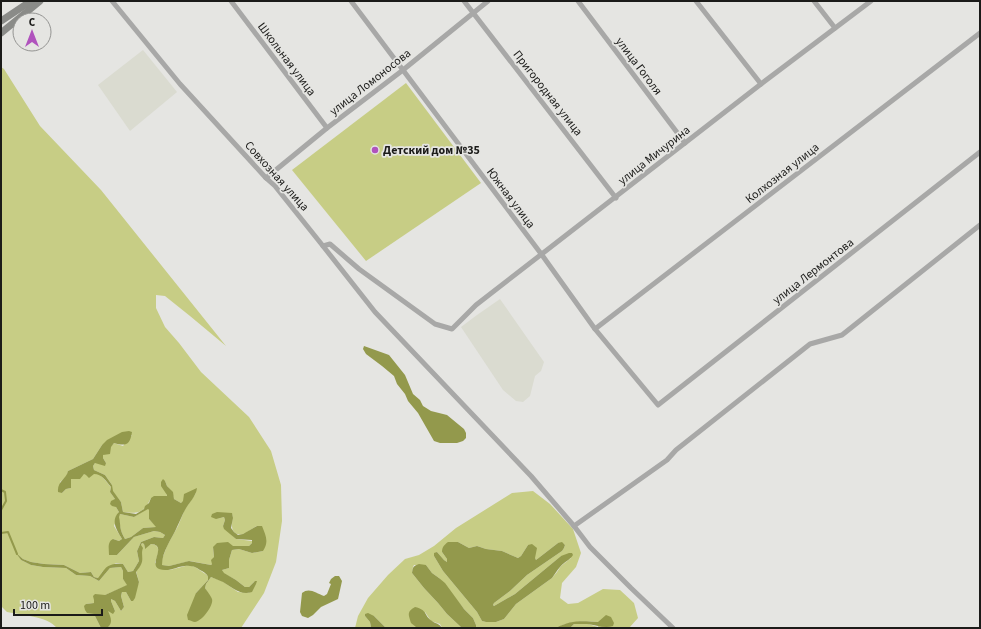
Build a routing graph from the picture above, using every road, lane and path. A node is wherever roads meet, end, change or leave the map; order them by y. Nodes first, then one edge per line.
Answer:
1 (31, 1) edge
2 (40, 1) edge
3 (112, 1) edge
4 (231, 1) edge
5 (351, 1) edge
6 (464, 1) edge
7 (488, 1) edge
8 (578, 1) edge
9 (696, 1) edge
10 (814, 1) edge
11 (871, 1) edge
12 (473, 12) junction
13 (1, 21) edge
14 (835, 28) junction
15 (1, 33) edge
16 (980, 33) edge
17 (403, 70) junction
18 (761, 84) junction
19 (327, 128) junction
20 (685, 143) junction
21 (980, 152) edge
22 (266, 178) junction
23 (616, 198) junction
24 (980, 225) edge
25 (323, 246) junction
26 (542, 255) junction
27 (595, 329) junction
28 (658, 405) joint
29 (574, 526) junction
30 (674, 628) edge

1 - 13 main road
2 - 15 main road
3 - 22 street, Совхозная улица
4 - 19 street, Школьная улица
5 - 17 street, Южная улица
6 - 12 street, Пригородная улица
7 - 12 street, улица Ломоносова
8 - 20 street, улица Гоголя
9 - 18 street
10 - 14 street
11 - 14 street, улица Мичурина
12 - 17 street, улица Ломоносова
12 - 23 street, Пригородная улица
14 - 18 street, улица Мичурина
16 - 27 street, Колхозная улица
17 - 19 street, улица Ломоносова
17 - 26 street, Южная улица
18 - 20 street, улица Мичурина
19 - 22 street, улица Ломоносова
20 - 23 street, улица Мичурина
21 - 28 street, улица Лермонтова
22 - 25 street, Совхозная улица
23 - 26 street, улица Мичурина
24 - 29 street
25 - 26 street, улица Мичурина
25 - 29 street, Совхозная улица
26 - 27 street, Южная улица
27 - 28 street, Южная улица
29 - 30 street, Совхозная улица

